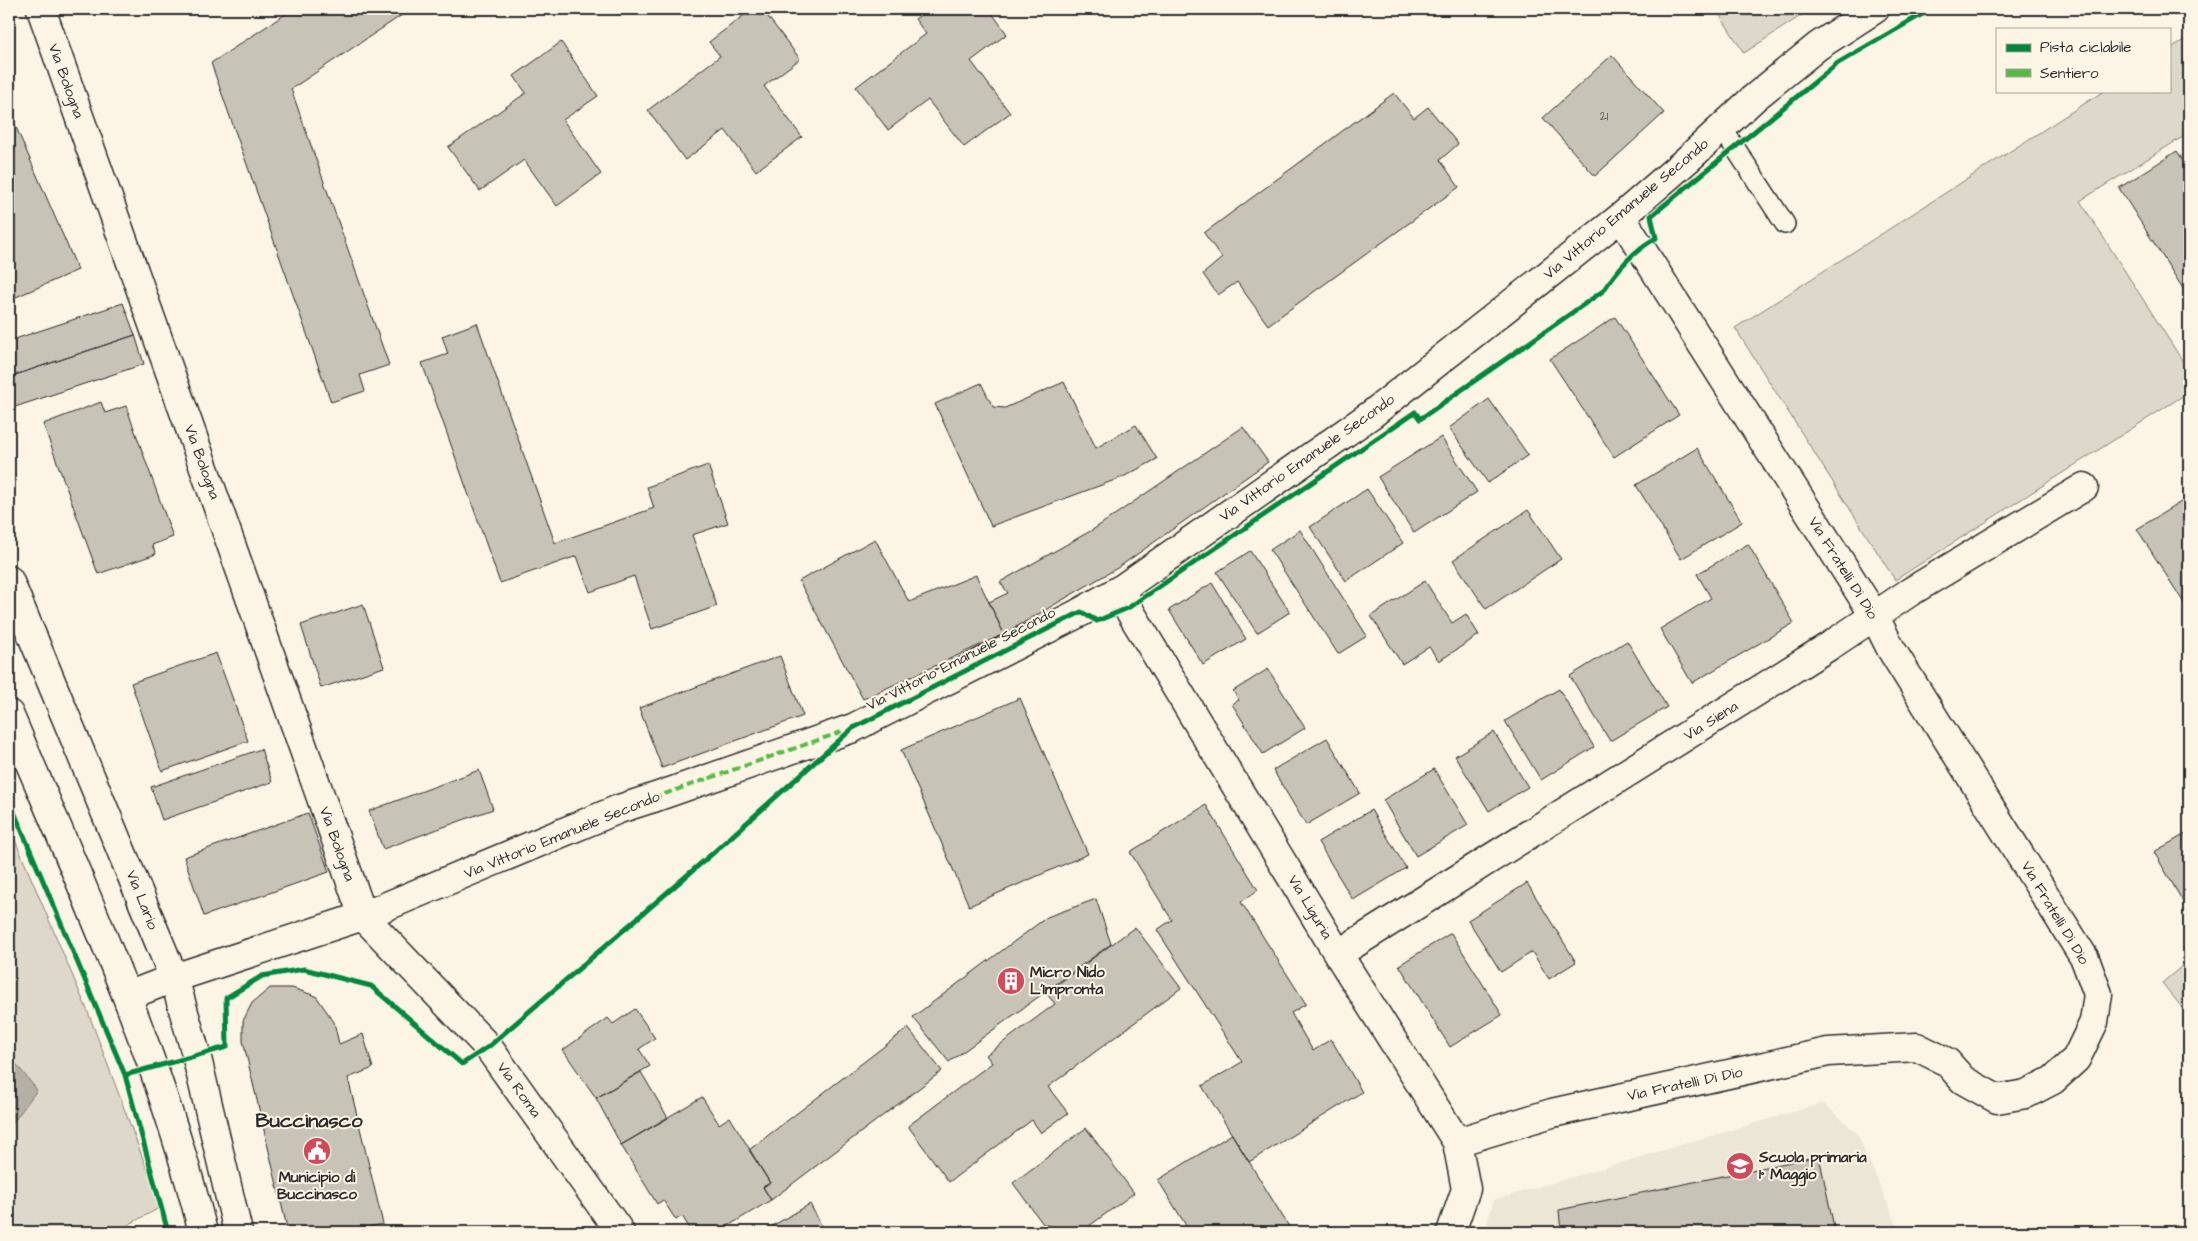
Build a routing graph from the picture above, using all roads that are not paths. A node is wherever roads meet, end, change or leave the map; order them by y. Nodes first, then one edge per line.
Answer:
1 (41, 9) edge
2 (1875, 9) edge
3 (1722, 128) junction
4 (1620, 217) junction
5 (1785, 224) dead end
6 (2084, 487) dead end
7 (9, 580) edge
8 (1123, 588) junction
9 (1874, 615) junction
10 (9, 714) edge
11 (363, 916) junction
12 (1338, 954) junction
13 (174, 978) junction
14 (127, 996) junction
15 (1457, 1142) junction
16 (202, 1232) edge
17 (238, 1232) edge
18 (620, 1232) edge
19 (1451, 1232) edge

1 - 11 street, Via Bologna
2 - 3 street, Via Vittorio Emanuele Secondo
3 - 4 street, Via Vittorio Emanuele Secondo
3 - 5 lane
4 - 8 street, Via Vittorio Emanuele Secondo
4 - 9 street, Via Fratelli Di Dio
6 - 9 street, Via Siena
7 - 13 street, Via Lario
8 - 11 street, Via Vittorio Emanuele Secondo
8 - 12 street, Via Liguria
9 - 12 street, Via Siena
9 - 15 street, Via Fratelli Di Dio
10 - 14 street
11 - 13 street, Via Vittorio Emanuele Secondo
11 - 18 street, Via Roma
12 - 15 street, Via Liguria
13 - 14 street, Via Vittorio Emanuele Secondo
13 - 17 street, Via Lario
14 - 16 street
15 - 19 street, Via Liguria

